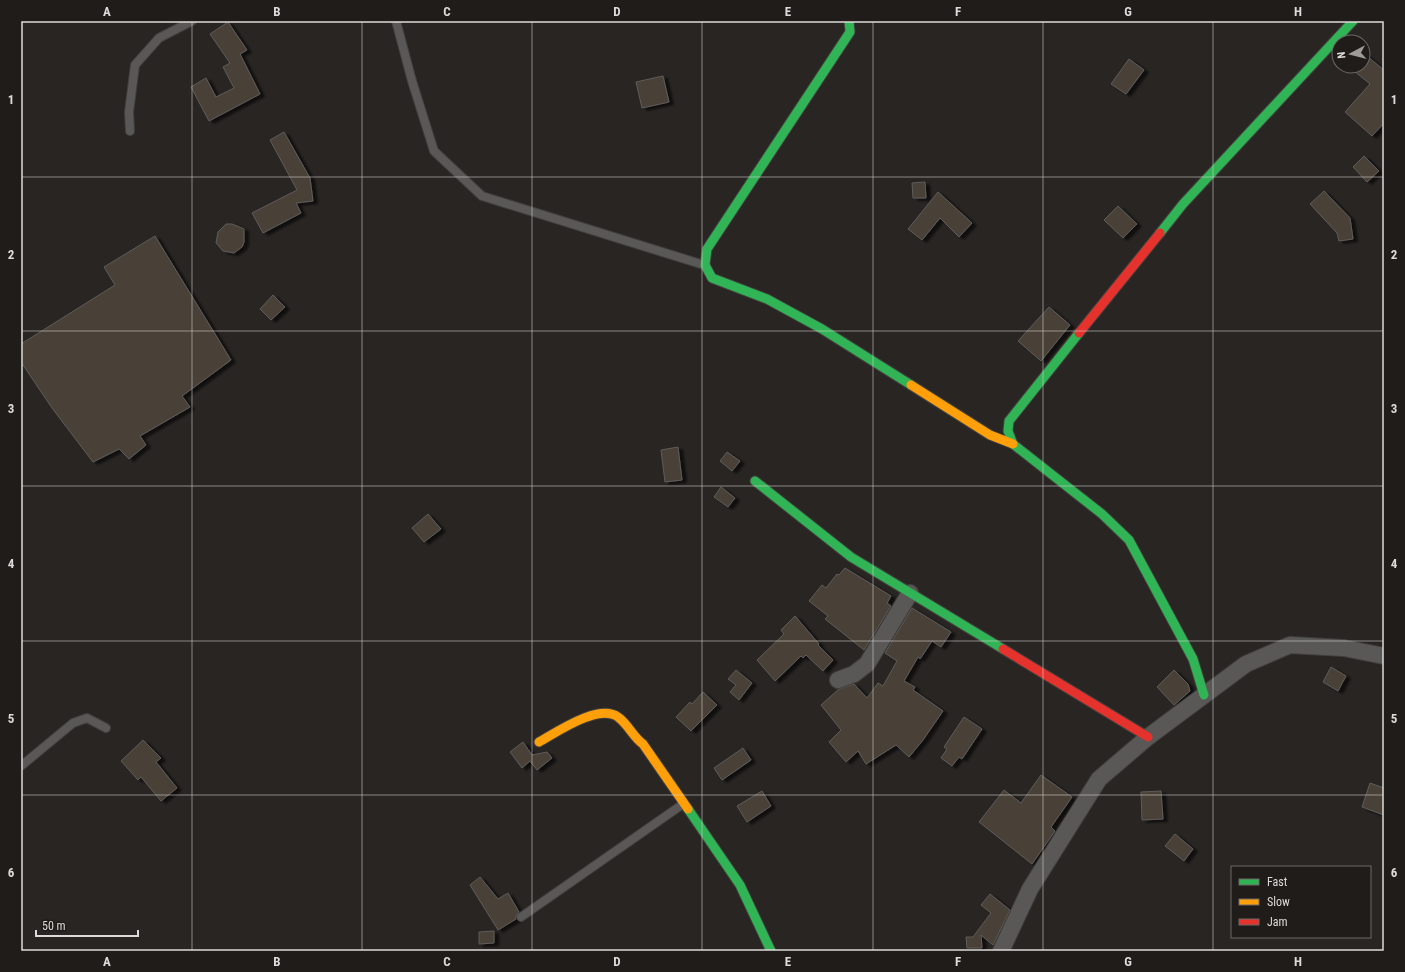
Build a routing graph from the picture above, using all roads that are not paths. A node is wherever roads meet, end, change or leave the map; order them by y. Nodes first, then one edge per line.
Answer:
1 (192, 21) edge
2 (396, 21) edge
3 (849, 21) edge
4 (1353, 21) edge
5 (130, 131) dead end
6 (705, 265) junction
7 (1013, 444) junction
8 (755, 481) dead end
9 (910, 593) junction
10 (1384, 656) edge
11 (838, 680) dead end
12 (1204, 695) junction
13 (106, 728) dead end
14 (1148, 737) junction
15 (539, 742) dead end
16 (21, 766) edge
17 (684, 804) junction
18 (521, 917) dead end
19 (771, 951) edge
20 (1001, 951) edge

1 - 5 lane
2 - 6 lane
3 - 6 street
4 - 7 street
6 - 7 street
7 - 12 street
8 - 9 street
9 - 11 street
9 - 14 street
10 - 12 street
12 - 14 street
13 - 16 lane
14 - 20 street
15 - 17 street
17 - 18 lane
17 - 19 street

